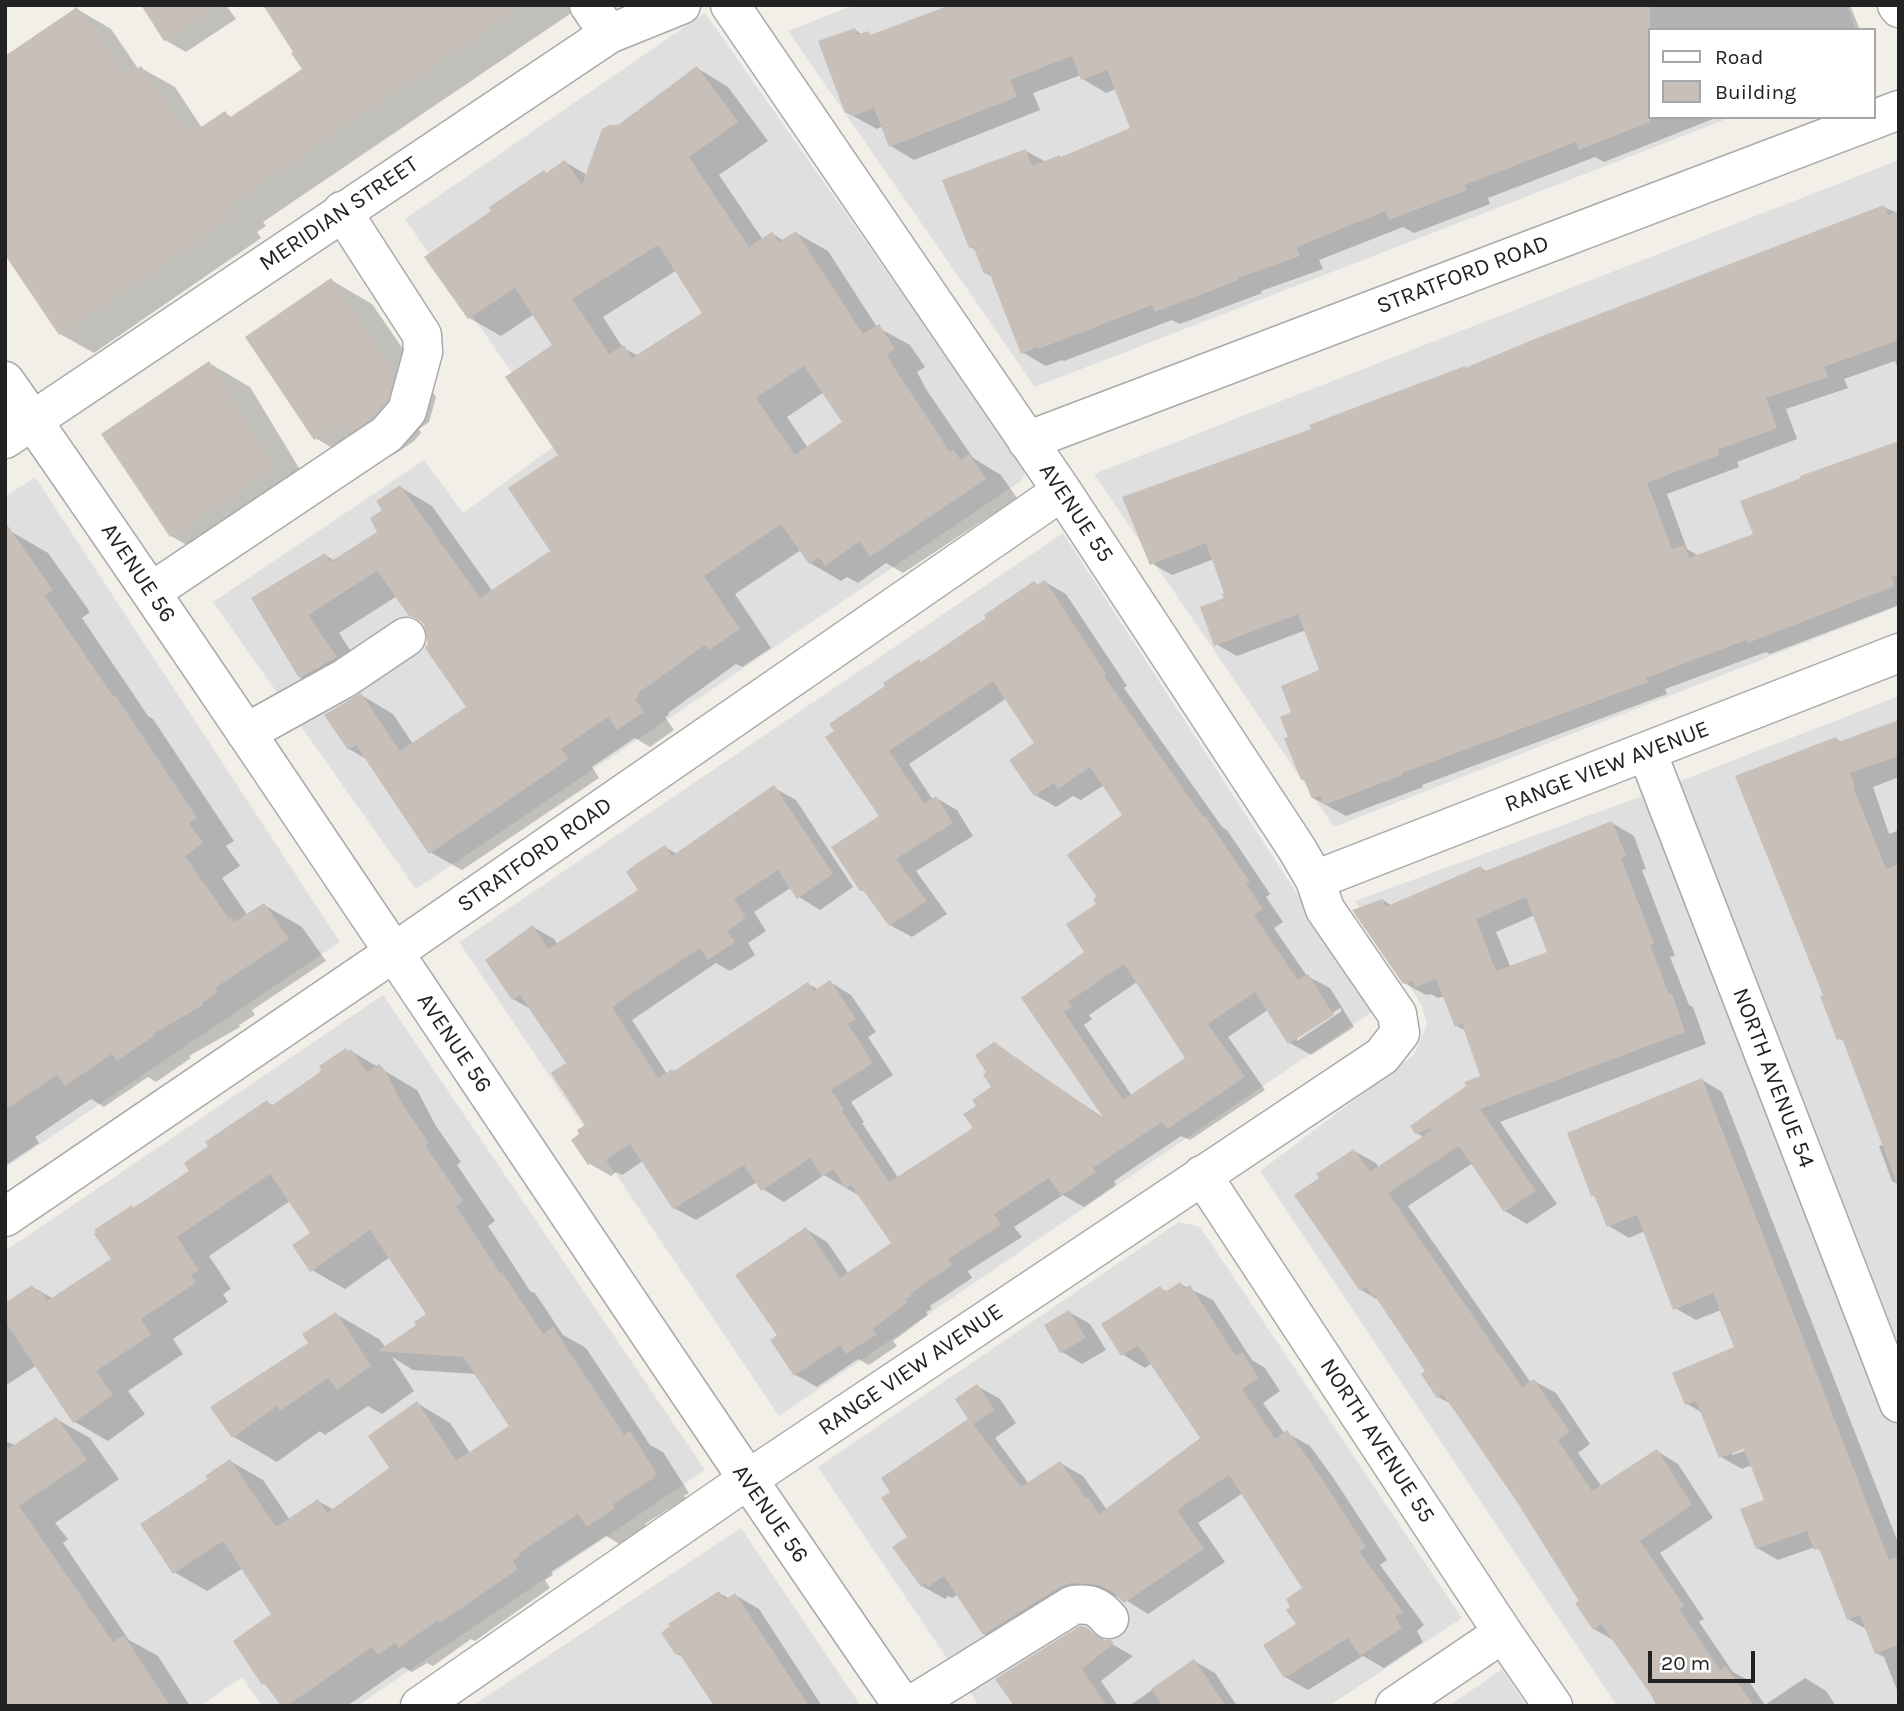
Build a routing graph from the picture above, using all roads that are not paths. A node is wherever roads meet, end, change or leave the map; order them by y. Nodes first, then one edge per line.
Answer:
1 (681, 5) edge
2 (730, 5) edge
3 (599, 20) edge
4 (1899, 110) edge
5 (1875, 119) edge
6 (1876, 119) edge
7 (342, 211) junction
8 (5, 381) edge
9 (19, 430) edge
10 (1027, 441) junction
11 (1062, 491) junction
12 (151, 592) junction
13 (406, 637) dead end
14 (1899, 653) edge
15 (246, 733) junction
16 (1647, 752) junction
17 (1315, 880) junction
18 (393, 953) junction
19 (1400, 1033) joint
20 (1202, 1175) junction
21 (5, 1217) edge
22 (1899, 1403) edge
23 (747, 1480) junction
24 (1109, 1619) dead end
25 (1503, 1633) junction
26 (420, 1706) edge
27 (903, 1706) edge
28 (910, 1706) edge
29 (1395, 1706) edge
30 (1553, 1706) edge

1 - 3 street, MERIDIAN STREET
2 - 10 street, AVENUE 55
3 - 7 street, MERIDIAN STREET
4 - 6 street, STRATFORD ROAD
5 - 10 street, STRATFORD ROAD
7 - 9 street, MERIDIAN STREET
7 - 12 street
8 - 9 street, AVENUE 56
9 - 12 street, AVENUE 56
10 - 11 street, AVENUE 55
11 - 17 street, AVENUE 55
11 - 18 street, STRATFORD ROAD
12 - 15 street, AVENUE 56
13 - 15 street
14 - 16 street, RANGE VIEW AVENUE
15 - 18 street, AVENUE 56
16 - 17 street, RANGE VIEW AVENUE
16 - 22 street, NORTH AVENUE 54
17 - 19 street, AVENUE 55
18 - 21 street, STRATFORD ROAD
18 - 23 street, AVENUE 56
19 - 20 street, RANGE VIEW AVENUE
20 - 23 street, RANGE VIEW AVENUE
20 - 25 street, NORTH AVENUE 55
23 - 26 street, RANGE VIEW AVENUE
23 - 27 street, AVENUE 56
24 - 28 street
25 - 29 street
25 - 30 street, NORTH AVENUE 55

